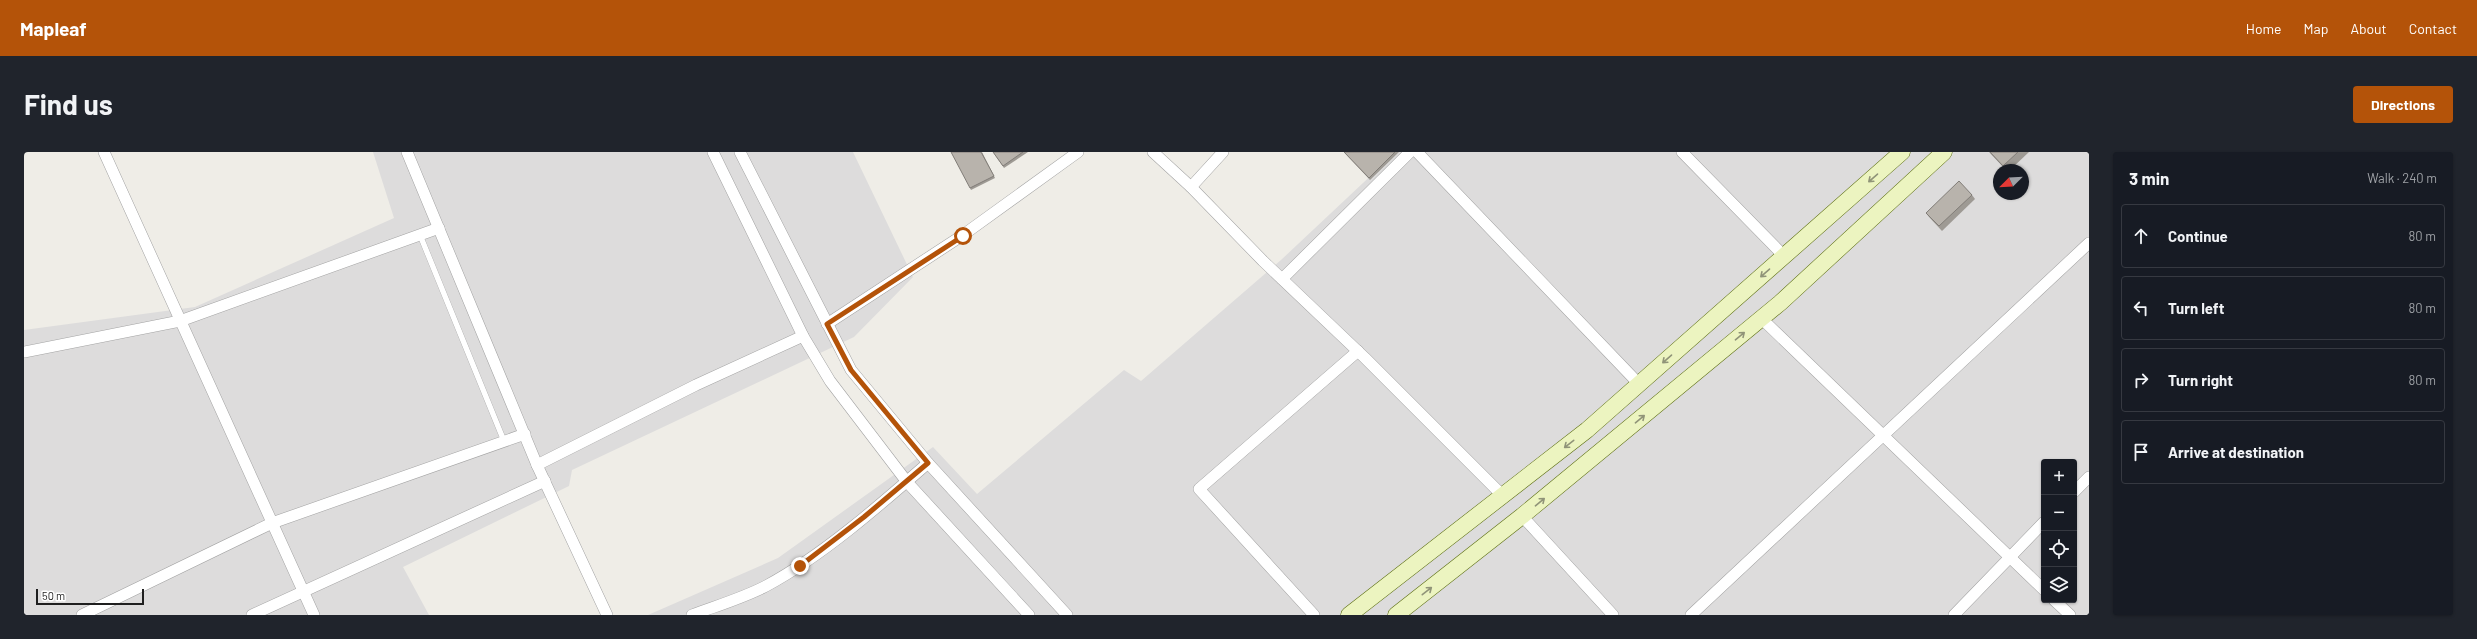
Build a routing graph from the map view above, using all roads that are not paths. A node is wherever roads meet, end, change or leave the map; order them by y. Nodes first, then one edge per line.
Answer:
1 (104, 152) edge
2 (407, 152) edge
3 (713, 152) edge
4 (740, 152) edge
5 (1078, 152) edge
6 (1153, 152) edge
7 (1223, 152) edge
8 (1410, 152) edge
9 (1417, 152) edge
10 (1682, 152) edge
11 (1902, 152) edge
12 (1944, 152) edge
13 (1191, 186) junction
14 (438, 228) junction
15 (420, 235) junction
16 (2089, 242) edge
17 (1784, 256) junction
18 (1282, 279) junction
19 (1761, 318) junction
20 (180, 321) junction
21 (827, 324) junction
22 (803, 336) junction
23 (1358, 351) junction
24 (24, 352) edge
25 (1639, 384) junction
26 (525, 434) junction
27 (1882, 434) junction
28 (504, 441) junction
29 (928, 463) junction
30 (538, 465) junction
31 (2089, 477) edge
32 (545, 480) junction
33 (907, 482) junction
34 (2077, 489) edge
35 (1502, 495) junction
36 (1522, 516) junction
37 (272, 523) junction
38 (2041, 525) edge
39 (2009, 556) junction
40 (2041, 587) edge
41 (303, 591) junction
42 (2057, 603) edge
43 (82, 615) edge
44 (252, 615) edge
45 (314, 615) edge
46 (607, 615) edge
47 (692, 615) edge
48 (1029, 615) edge
49 (1067, 615) edge
50 (1314, 615) edge
51 (1349, 615) edge
52 (1396, 615) edge
53 (1613, 615) edge
54 (1691, 615) edge
55 (1954, 615) edge
56 (2070, 615) edge

1 - 20 street
2 - 14 street
3 - 22 street
4 - 21 street
5 - 21 street
6 - 13 street
7 - 13 street
8 - 18 street
9 - 25 street
10 - 17 street
11 -> 17 main road
12 - 19 main road
13 - 18 street
14 - 15 street
14 - 26 street
15 - 20 street
15 - 28 lane
16 - 27 street
17 -> 25 main road
18 - 23 street
19 - 27 street
36 -> 19 main road
20 - 24 street
20 - 37 street
21 - 29 street
22 - 30 street
22 - 33 street
23 - 35 street
23 - 50 street
25 -> 35 main road
26 - 28 street
26 - 30 street
27 - 39 street
27 - 54 street
28 - 37 street
29 - 33 street
29 - 49 street
30 - 32 street
31 - 34 street
32 - 41 street
32 - 46 street
33 - 47 street
33 - 48 street
35 - 51 main road
52 -> 36 main road
36 - 53 street
37 - 41 street
37 - 43 street
38 - 39 street
39 - 40 street
39 - 55 street
41 - 44 street
41 - 45 street
42 - 56 street

